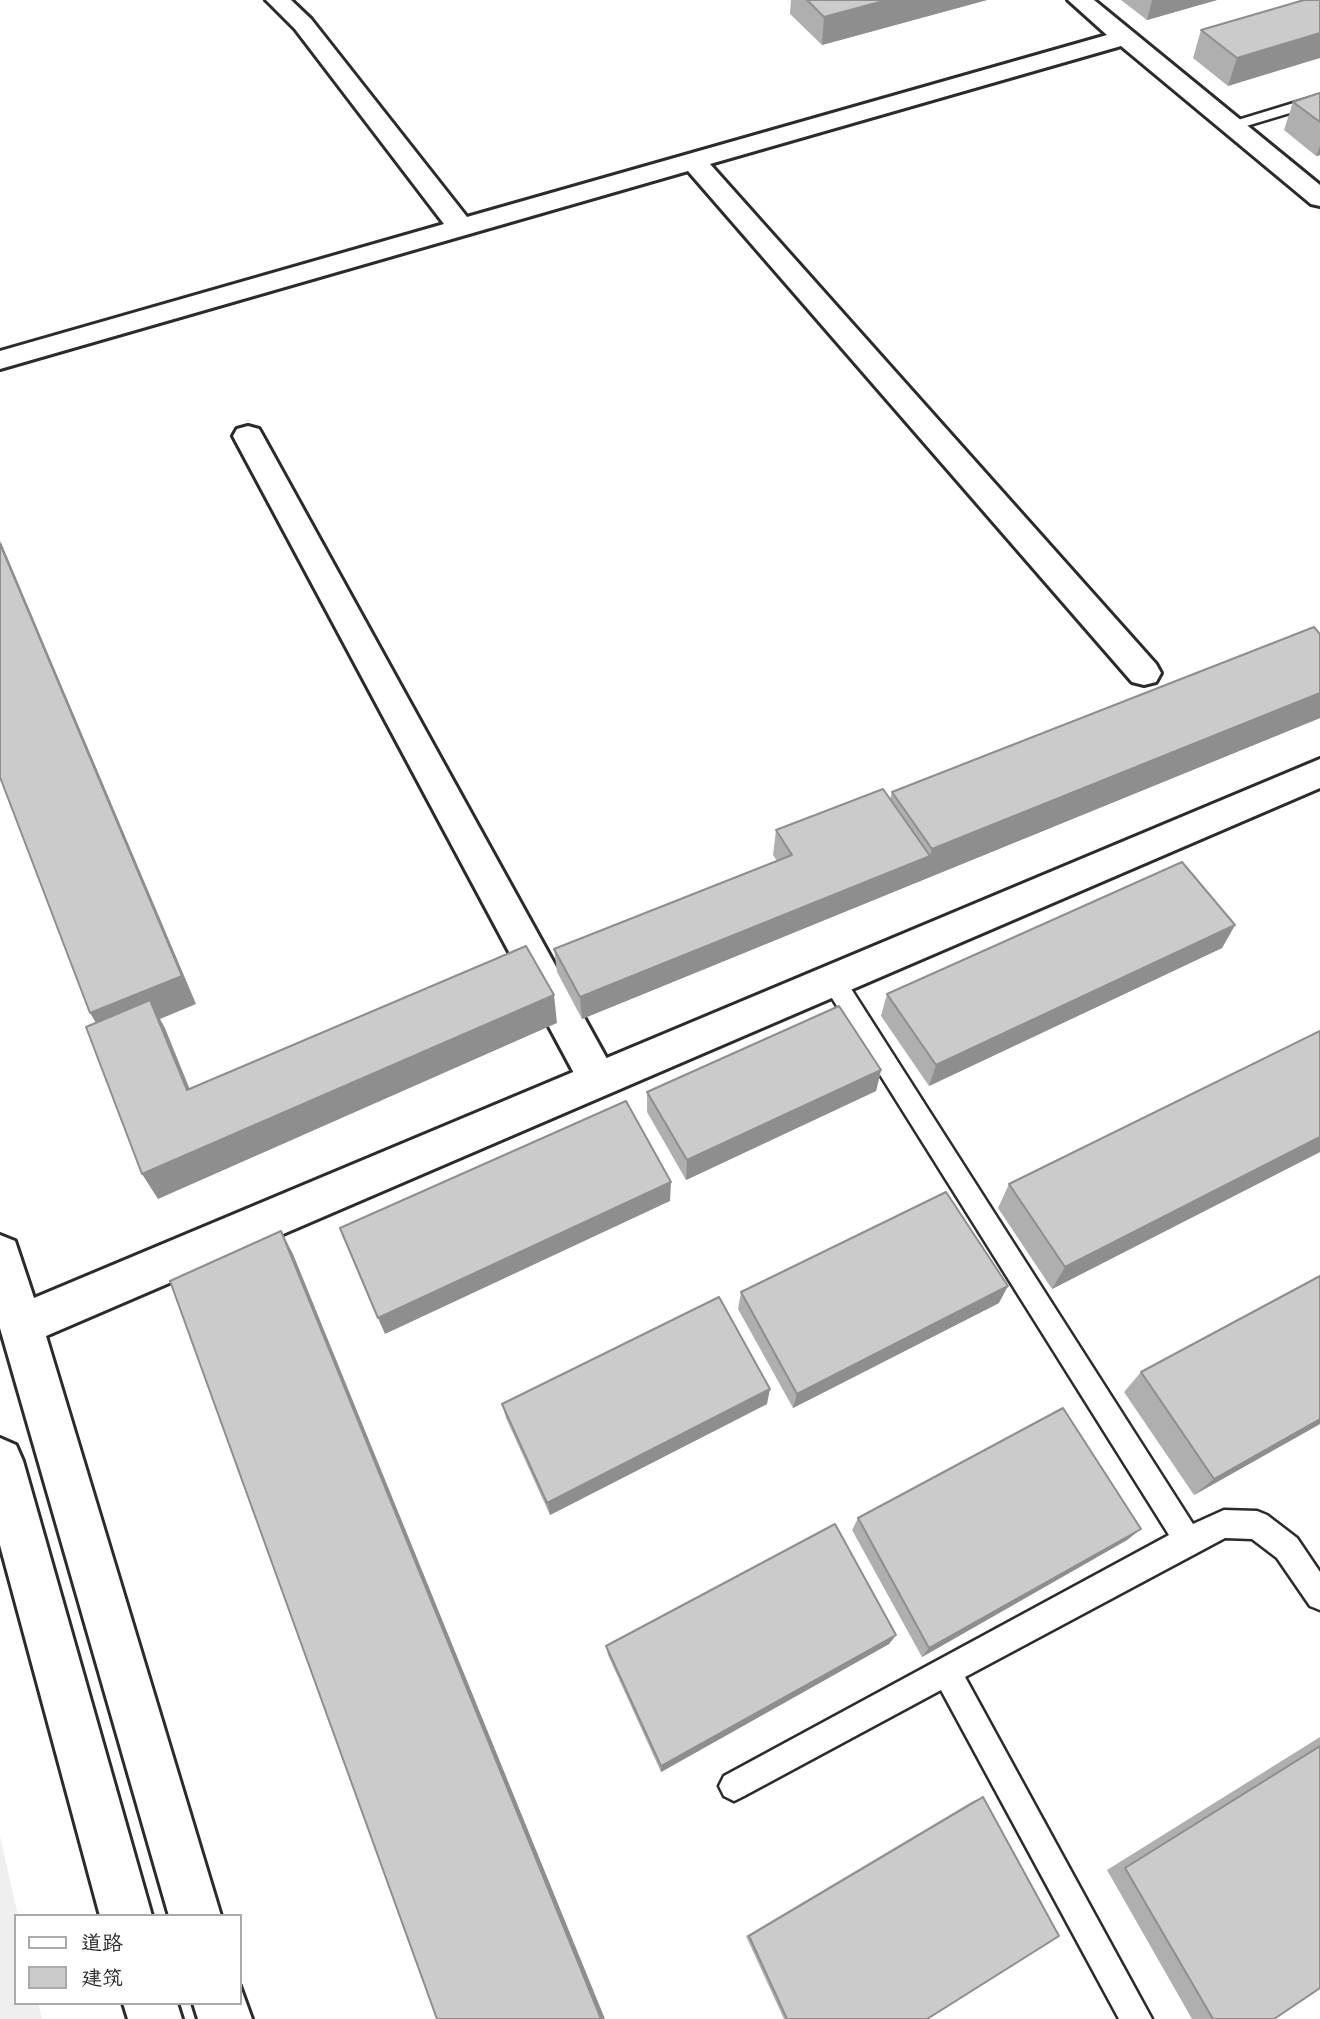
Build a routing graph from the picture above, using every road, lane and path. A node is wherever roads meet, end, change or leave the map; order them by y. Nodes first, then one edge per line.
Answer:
1 (278, 0) edge
2 (1080, 0) edge
3 (1125, 37) junction
4 (1320, 99) edge
5 (1233, 126) junction
6 (693, 161) junction
7 (1320, 198) edge
8 (461, 228) junction
9 (0, 360) edge
10 (248, 436) dead end
11 (1144, 673) dead end
12 (1320, 774) edge
13 (833, 980) junction
14 (598, 1080) junction
15 (0, 1255) edge
16 (21, 1325) junction
17 (2, 1476) edge
18 (1188, 1540) junction
19 (1320, 1596) edge
20 (946, 1671) junction
21 (734, 1786) dead end
22 (125, 1914) edge
23 (194, 1914) edge
24 (1136, 2019) edge

1 - 8 street
2 - 3 street
3 - 5 street
3 - 6 street
4 - 5 lane
5 - 7 street
6 - 8 street
6 - 11 street
8 - 9 street
10 - 14 street
12 - 13 street
13 - 14 street
13 - 18 lane
14 - 16 street
15 - 16 street
16 - 23 street
17 - 22 street
18 - 19 lane
18 - 20 lane
20 - 21 lane
20 - 24 lane

